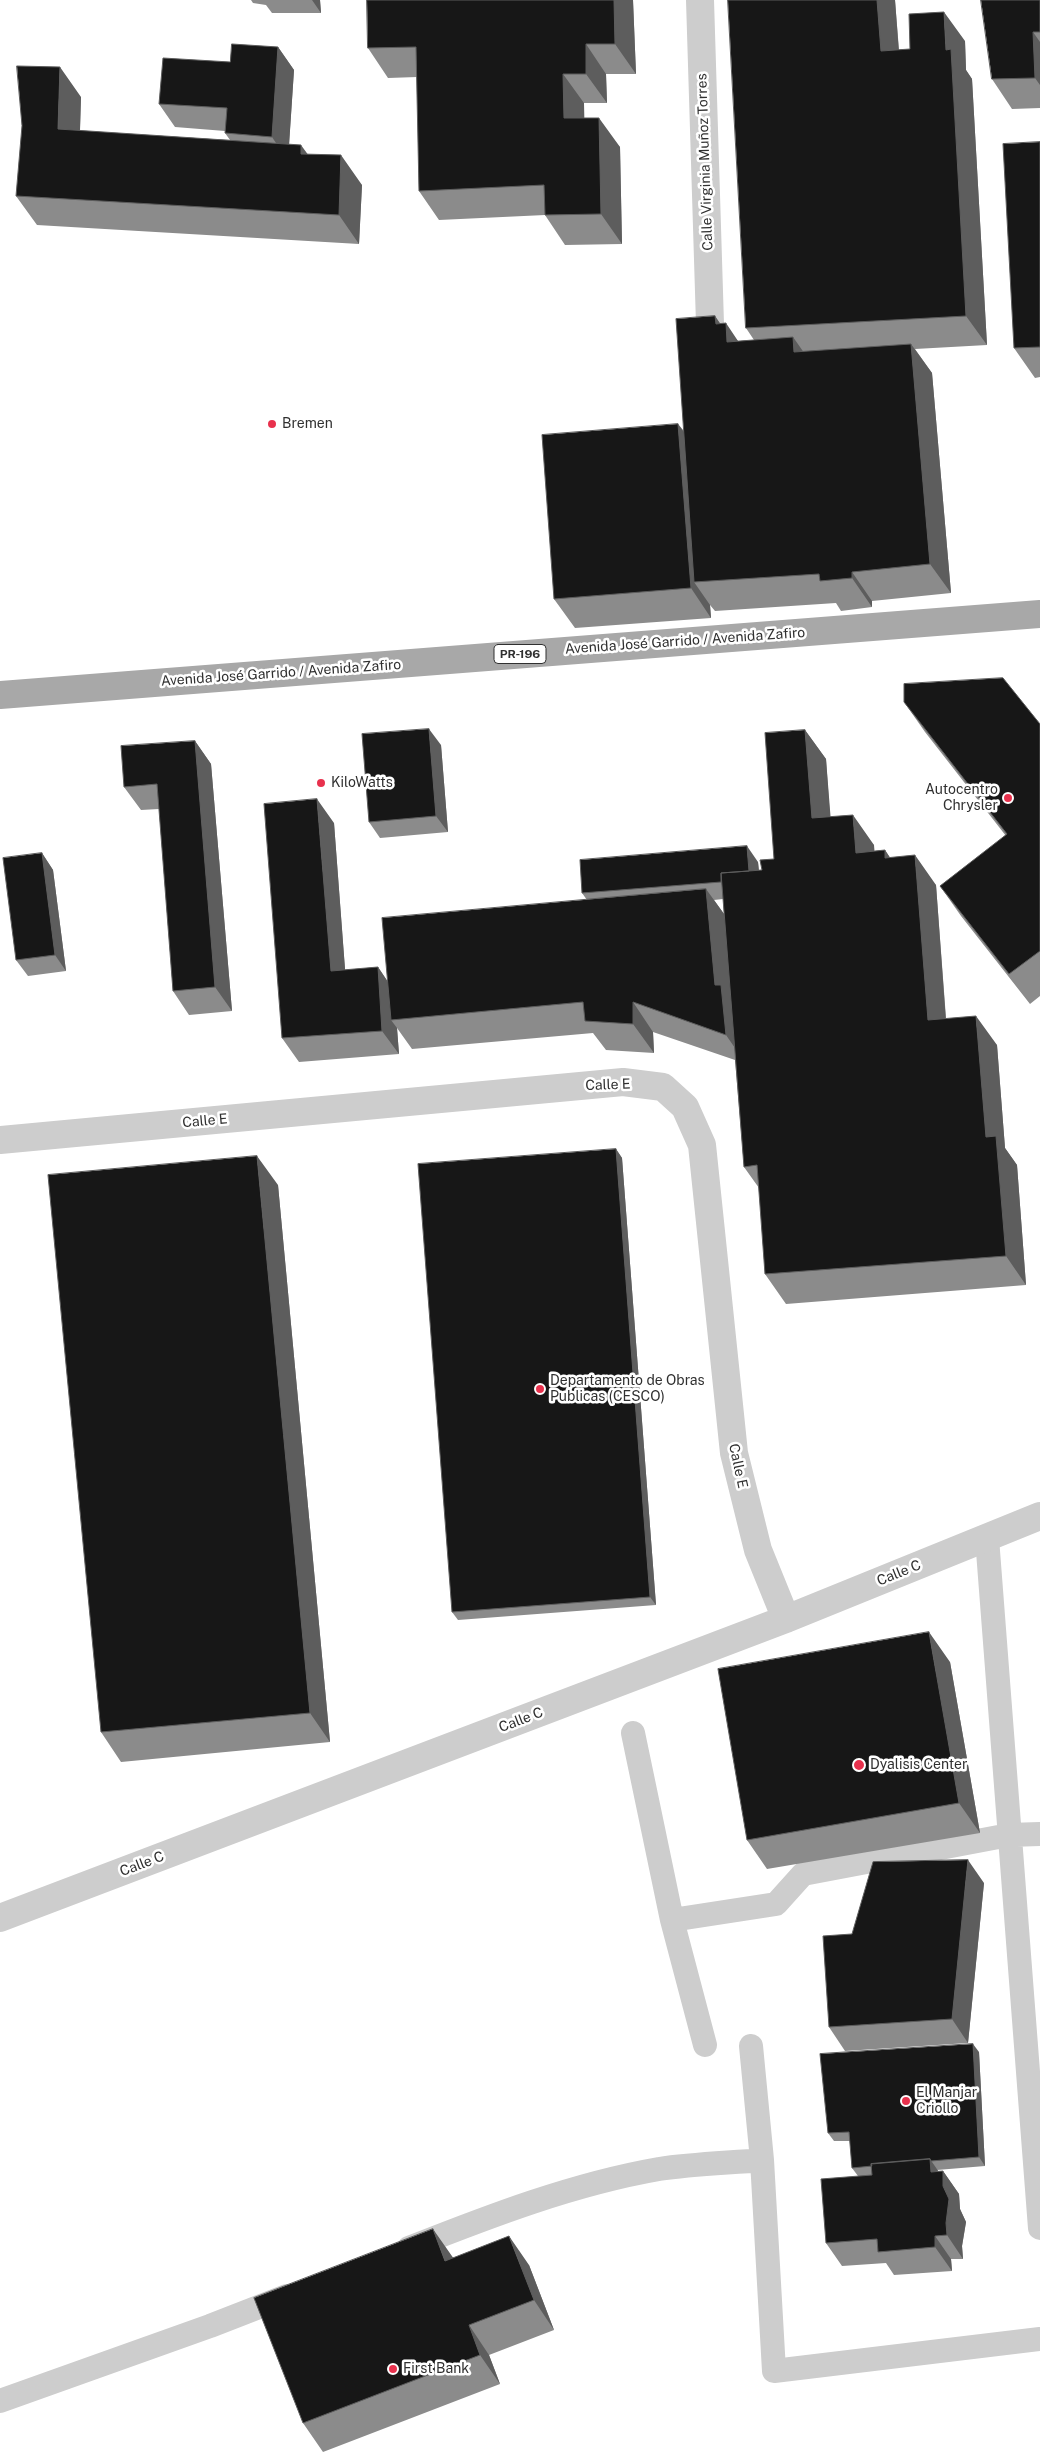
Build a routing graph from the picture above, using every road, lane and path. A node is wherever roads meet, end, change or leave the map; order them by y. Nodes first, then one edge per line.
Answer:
1 (700, 0) edge
2 (710, 324) edge
3 (1040, 614) edge
4 (0, 695) edge
5 (0, 1140) edge
6 (1040, 1516) edge
7 (986, 1538) junction
8 (786, 1619) junction
9 (633, 1733) dead end
10 (1040, 1834) edge
11 (1008, 1835) junction
12 (0, 1918) edge
13 (672, 1920) junction
14 (1032, 2044) edge
15 (705, 2045) dead end
16 (751, 2046) dead end
17 (762, 2160) junction
18 (1040, 2228) edge
19 (387, 2257) edge
20 (303, 2290) edge
21 (1040, 2339) edge
22 (0, 2401) edge

1 - 2 street, Calle Virginia Muñoz Torres
3 - 4 main road, Avenida José Garrido / Avenida Zafiro / PR-196
5 - 8 street, Calle E
6 - 7 street, Calle C
7 - 8 street, Calle C
7 - 11 lane
8 - 12 street, Calle C
9 - 13 lane
10 - 11 lane
11 - 13 lane
11 - 14 lane
13 - 15 lane
14 - 18 lane
16 - 17 lane
17 - 19 lane
17 - 21 lane
20 - 22 lane

